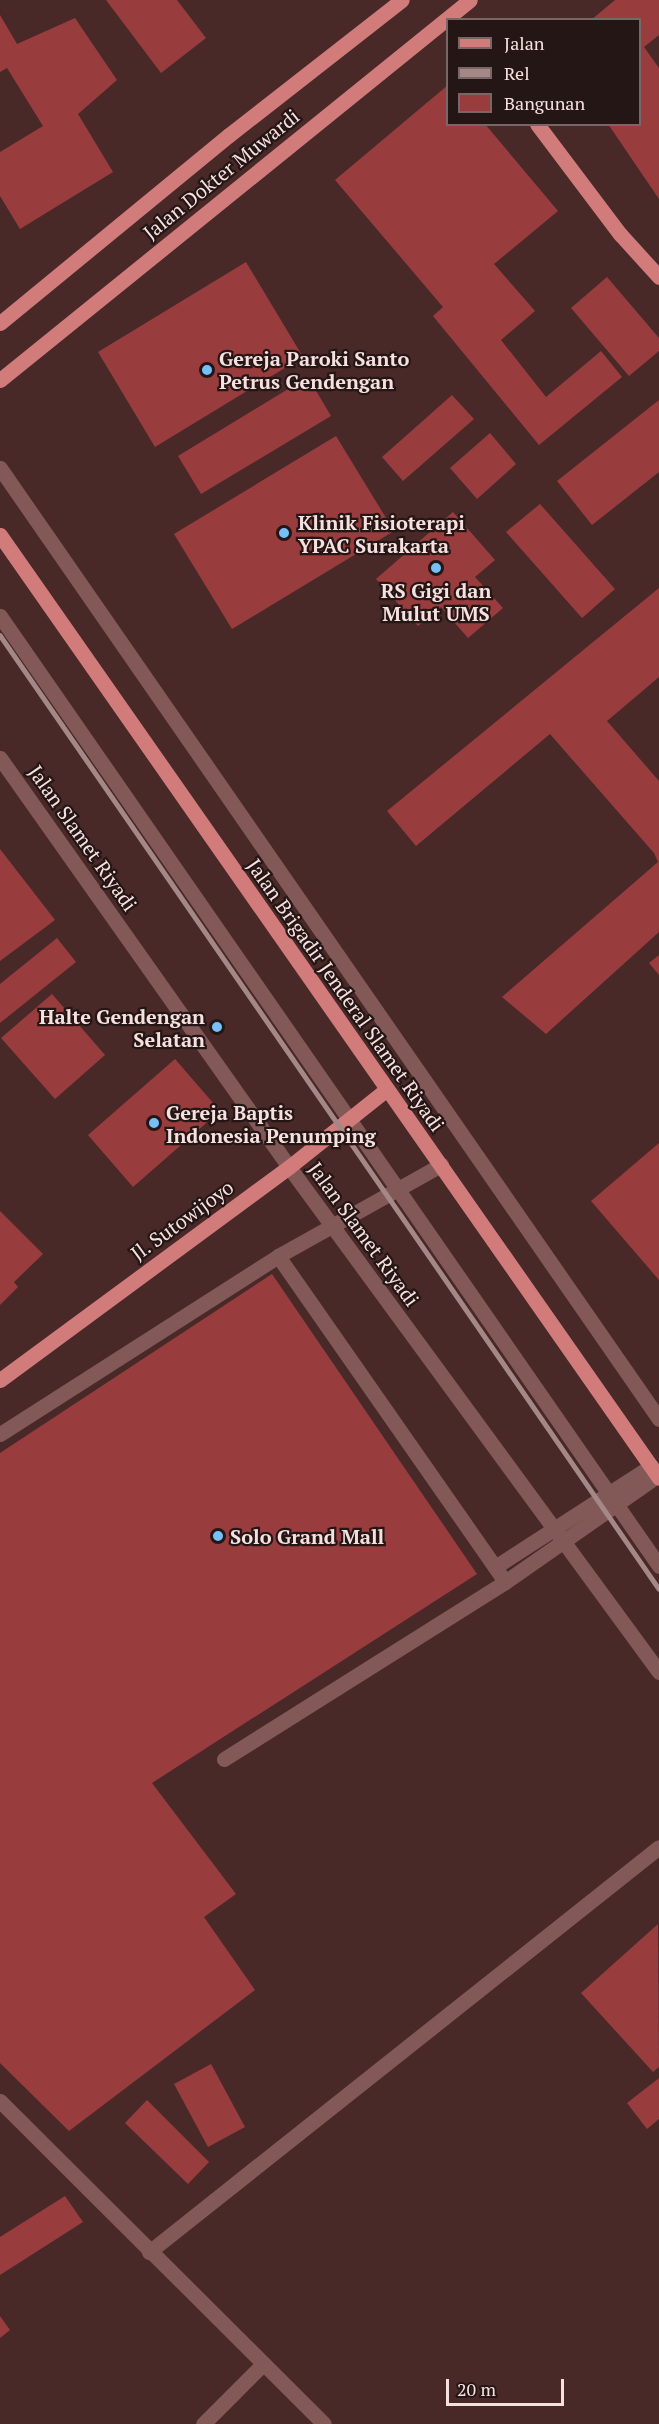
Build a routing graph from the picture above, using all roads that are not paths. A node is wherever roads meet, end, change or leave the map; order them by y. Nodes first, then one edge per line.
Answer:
1 (402, 0) edge
2 (470, 0) edge
3 (451, 17) edge
4 (446, 21) edge
5 (539, 126) edge
6 (659, 277) edge
7 (0, 323) edge
8 (0, 380) edge
9 (0, 468) edge
10 (0, 534) edge
11 (0, 616) edge
12 (0, 758) edge
13 (387, 1089) junction
14 (347, 1119) junction
15 (441, 1165) junction
16 (289, 1167) junction
17 (399, 1190) junction
18 (334, 1227) junction
19 (278, 1256) junction
20 (0, 1380) edge
21 (659, 1419) edge
22 (0, 1434) edge
23 (656, 1474) edge
24 (611, 1499) junction
25 (559, 1535) junction
26 (659, 1566) edge
27 (495, 1567) junction
28 (505, 1582) junction
29 (659, 1671) edge
30 (224, 1759) dead end
31 (659, 1846) edge
32 (0, 2101) edge
33 (149, 2252) junction
34 (262, 2365) junction
35 (203, 2424) edge
36 (324, 2424) edge

1 - 7 main road, Jalan Dokter Muwardi
2 - 3 main road, Jalan Dokter Muwardi
4 - 8 main road, Jalan Dokter Muwardi
5 - 6 main road
9 - 21 street
10 - 13 main road, Jalan Brigadir Jenderal Slamet Riyadi
11 - 14 street
12 - 16 street, Jalan Slamet Riyadi
13 - 14 main road, Jl. Sutowijoyo
13 - 15 main road, Jalan Brigadir Jenderal Slamet Riyadi
14 - 16 main road, Jl. Sutowijoyo
14 - 17 street
15 - 17 street
15 - 23 main road, Jalan Brigadir Jenderal Slamet Riyadi
16 - 18 street, Jalan Slamet Riyadi
16 - 20 main road, Jl. Sutowijoyo
17 - 18 street
17 - 24 street
18 - 19 street
18 - 25 street, Jalan Slamet Riyadi
19 - 22 street
19 - 27 street
23 - 24 street
24 - 25 street
24 - 26 street
25 - 27 street
25 - 28 street
25 - 29 street, Jalan Slamet Riyadi
27 - 28 street
28 - 30 street
31 - 33 street
32 - 33 street
33 - 34 street
34 - 35 street
34 - 36 street

